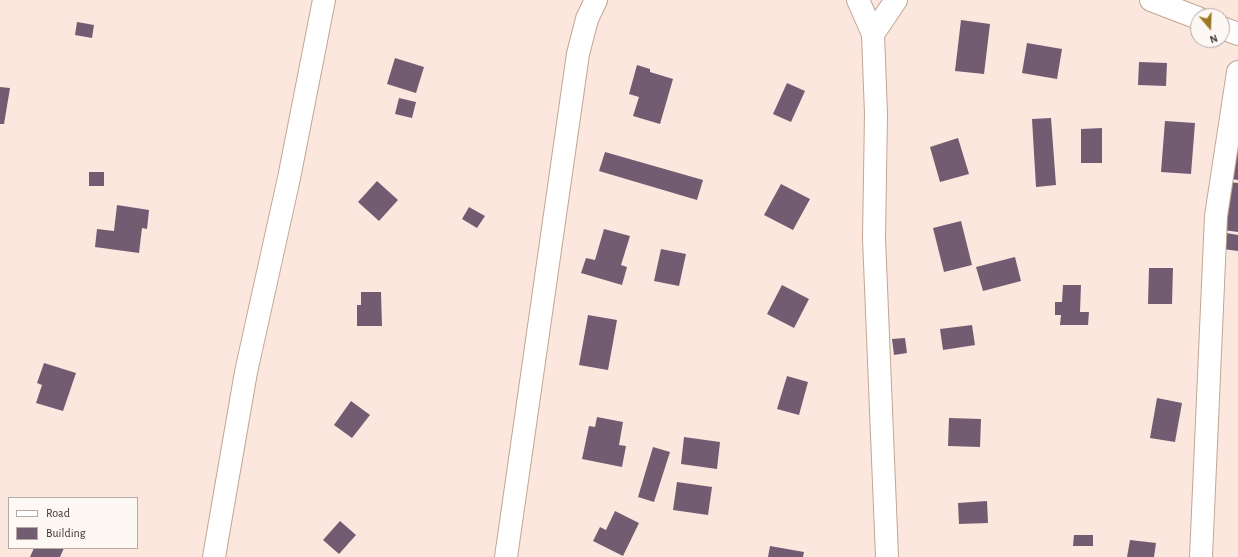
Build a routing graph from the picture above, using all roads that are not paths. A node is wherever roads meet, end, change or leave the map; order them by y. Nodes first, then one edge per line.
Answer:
1 (324, 0) edge
2 (596, 0) edge
3 (858, 0) edge
4 (896, 0) edge
5 (1151, 0) edge
6 (1190, 15) edge
7 (873, 34) junction
8 (1238, 72) edge
9 (214, 557) edge
10 (506, 557) edge
11 (887, 557) edge
12 (1201, 557) edge

1 - 9 street
2 - 10 street
3 - 7 street
4 - 7 street
5 - 6 street
7 - 11 street
8 - 12 street

